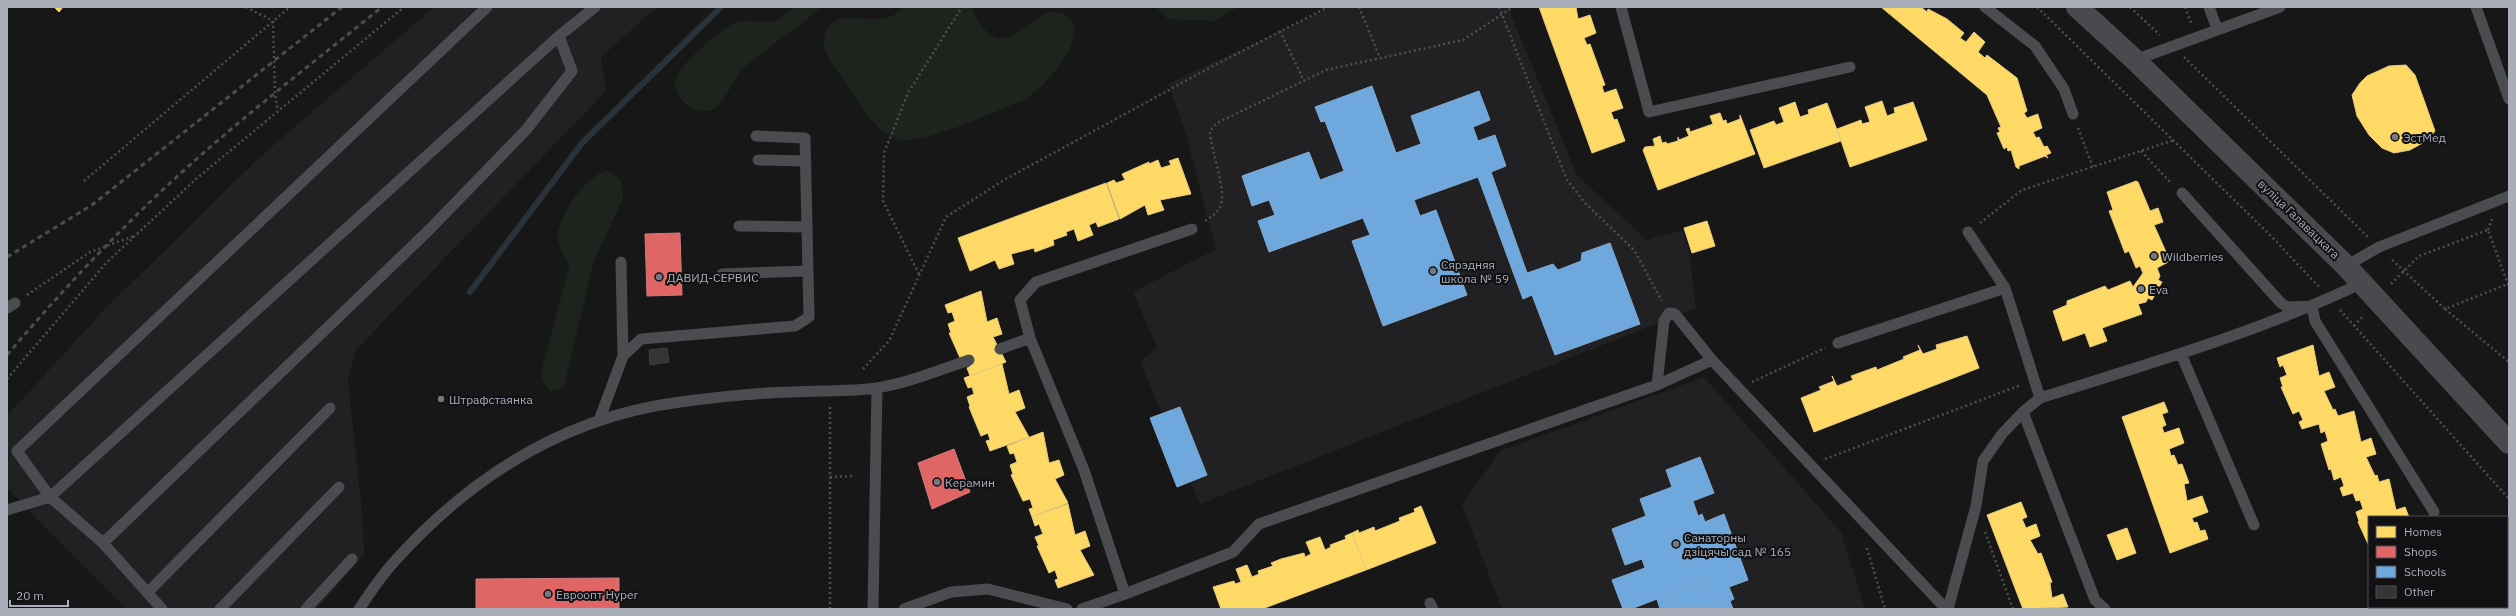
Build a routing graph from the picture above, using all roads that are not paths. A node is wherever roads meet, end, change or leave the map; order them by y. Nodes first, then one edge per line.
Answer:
1 (487, 7) edge
2 (595, 7) edge
3 (1621, 7) edge
4 (1985, 7) edge
5 (2077, 7) edge
6 (2209, 7) edge
7 (2280, 7) edge
8 (2476, 7) edge
9 (2217, 29) junction
10 (559, 36) junction
11 (2135, 60) junction
12 (1850, 67) dead end
13 (2509, 99) edge
14 (2073, 114) road end
15 (756, 136) dead end
16 (758, 160) dead end
17 (806, 161) junction
18 (2182, 193) road end
19 (2509, 196) edge
20 (739, 226) dead end
21 (807, 226) junction
22 (1192, 229) road end
23 (1968, 232) road end
24 (621, 262) dead end
25 (2346, 266) junction
26 (808, 272) junction
27 (722, 274) dead end
28 (2362, 283) junction
29 (2005, 288) junction
30 (2312, 306) junction
31 (1030, 338) junction
32 (1838, 343) road end
33 (1000, 349) dead end
34 (2181, 354) junction
35 (623, 356) junction
36 (969, 360) dead end
37 (1712, 360) junction
38 (1657, 385) junction
39 (877, 388) junction
40 (2040, 398) junction
41 (330, 408) dead end
42 (2023, 412) junction
43 (600, 418) junction
44 (2509, 443) edge
45 (339, 487) dead end
46 (50, 497) junction
47 (7, 510) edge
48 (2434, 512) dead end
49 (2254, 525) dead end
50 (103, 543) junction
51 (352, 559) dead end
52 (148, 592) junction
53 (1125, 594) junction
54 (162, 609) edge
55 (220, 609) edge
56 (306, 609) edge
57 (359, 609) edge
58 (873, 609) edge
59 (904, 609) edge
60 (1067, 609) edge
61 (1082, 609) edge
62 (1947, 609) edge
63 (2105, 609) edge

1 - 46 lane
2 - 10 lane
3 - 12 lane
4 - 14 lane
5 - 11 street, вуліца Галавацкага
6 - 9 lane
7 - 9 lane
8 - 13 lane
9 - 11 lane
10 - 46 lane
10 - 50 lane
11 - 25 street, вуліца Галавацкага
15 - 17 lane
16 - 17 lane
17 - 21 lane
18 - 30 lane
19 - 25 lane
20 - 21 lane
21 - 26 lane
22 - 31 lane
23 - 29 lane
24 - 35 lane
25 - 28 street, вуліца Галавацкага
26 - 27 lane
26 - 35 lane
28 - 30 lane
28 - 44 street, вуліца Галавацкага
29 - 32 lane
29 - 40 lane
30 - 34 lane
30 - 48 lane
31 - 33 lane
31 - 53 lane
34 - 40 lane
34 - 49 lane
35 - 43 lane
36 - 39 lane
37 - 38 lane
37 - 38 lane
37 - 62 lane
38 - 53 lane
39 - 43 lane
39 - 58 lane
40 - 42 lane
41 - 52 lane
42 - 62 lane
42 - 63 lane
43 - 57 lane
45 - 55 lane
46 - 47 lane
46 - 50 lane
50 - 52 lane
51 - 56 lane
52 - 54 lane
53 - 61 lane
59 - 60 lane

